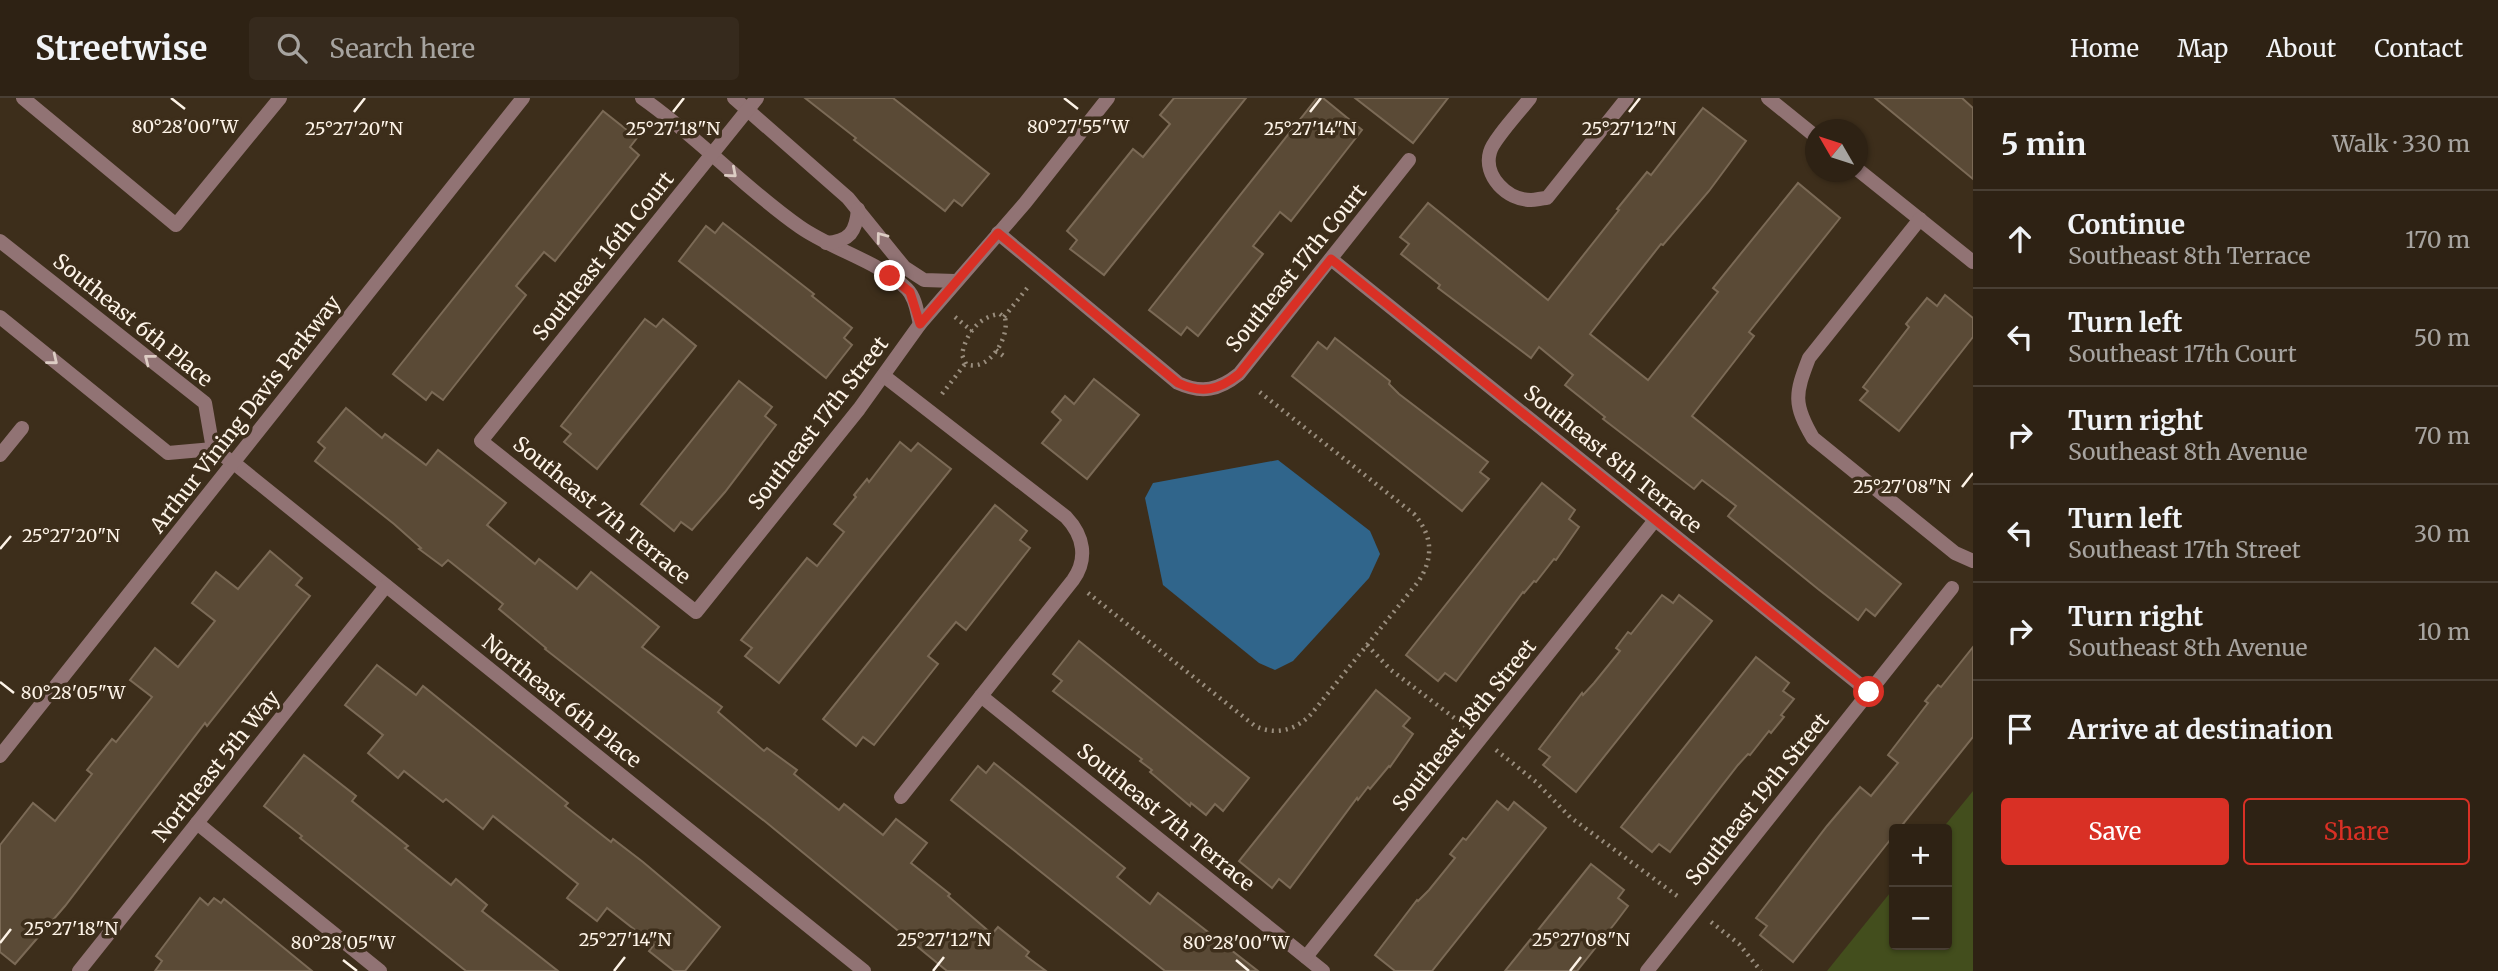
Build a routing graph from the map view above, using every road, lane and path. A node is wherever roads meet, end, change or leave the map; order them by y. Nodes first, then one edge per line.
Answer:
1 (23, 98) edge
2 (281, 98) edge
3 (523, 98) edge
4 (642, 98) edge
5 (734, 98) edge
6 (757, 98) edge
7 (1108, 98) edge
8 (1530, 98) edge
9 (1627, 98) edge
10 (1768, 98) edge
11 (747, 110) junction
12 (1805, 128) edge
13 (711, 155) junction
14 (1409, 160) dead end
15 (1868, 178) edge
16 (858, 209) junction
17 (1920, 219) junction
18 (998, 233) junction
19 (1, 243) edge
20 (825, 243) junction
21 (1331, 259) junction
22 (1973, 262) edge
23 (955, 281) junction
24 (1028, 287) dead end
25 (0, 317) edge
26 (956, 317) dead end
27 (1004, 317) junction
28 (920, 324) junction
29 (972, 331) junction
30 (996, 350) junction
31 (1006, 358) dead end
32 (966, 364) junction
33 (884, 376) junction
34 (1257, 390) dead end
35 (942, 394) dead end
36 (22, 428) dead end
37 (481, 441) joint
38 (213, 449) junction
39 (0, 455) edge
40 (234, 463) junction
41 (1655, 520) junction
42 (1973, 561) edge
43 (386, 586) junction
44 (1952, 589) dead end
45 (1085, 590) dead end
46 (696, 612) joint
47 (1367, 644) junction
48 (1869, 692) junction
49 (981, 696) junction
50 (1469, 729) dead end
51 (1493, 747) dead end
52 (0, 756) edge
53 (901, 797) dead end
54 (198, 823) junction
55 (1683, 901) dead end
56 (1707, 919) dead end
57 (1306, 957) junction
58 (79, 971) edge
59 (380, 971) edge
60 (864, 971) edge
61 (1323, 971) edge
62 (1647, 971) edge
63 (1760, 971) edge

1 - 2 street
3 - 40 street, Arthur Vining Davis Parkway
4 - 13 street
5 - 11 street
6 - 11 street, Southeast 16th Court
7 - 18 street, Southeast 17th Street
8 - 9 street
10 - 12 street
11 - 13 street, Southeast 16th Court
11 - 16 street
13 -> 20 street
13 - 37 street, Southeast 16th Court
14 - 21 street, Southeast 17th Court
15 - 17 street
16 - 20 street
23 -> 16 street
17 - 22 street
17 - 42 street
18 - 21 street, Southeast 17th Court
18 - 23 street, Southeast 17th Street
38 -> 19 street, Southeast 6th Place
20 - 28 street
21 - 41 street, Southeast 8th Terrace
23 - 28 street, Southeast 17th Street
24 - 27 path
25 -> 38 street
26 - 29 path
27 - 29 path
27 - 30 path
28 - 33 street, Southeast 17th Street
29 - 32 path
30 - 31 path
30 - 32 path
32 - 35 path
33 - 46 street, Southeast 17th Street
33 - 49 street
34 - 47 path
36 - 39 street
37 - 46 street, Southeast 7th Terrace
38 - 40 street
40 - 43 street, Northeast 6th Place
40 - 52 street, Arthur Vining Davis Parkway
41 - 48 street, Southeast 8th Terrace
41 - 57 street, Southeast 18th Street
43 - 54 street, Northeast 5th Way
43 - 60 street, Northeast 6th Place
44 - 48 street, Southeast 19th Street
45 - 47 path
47 - 50 path
48 - 62 street, Southeast 19th Street
49 - 53 street
49 - 57 street, Southeast 7th Terrace
51 - 55 path
54 - 58 street, Northeast 5th Way
54 - 59 street
56 - 63 path
57 - 61 street, Southeast 7th Terrace

